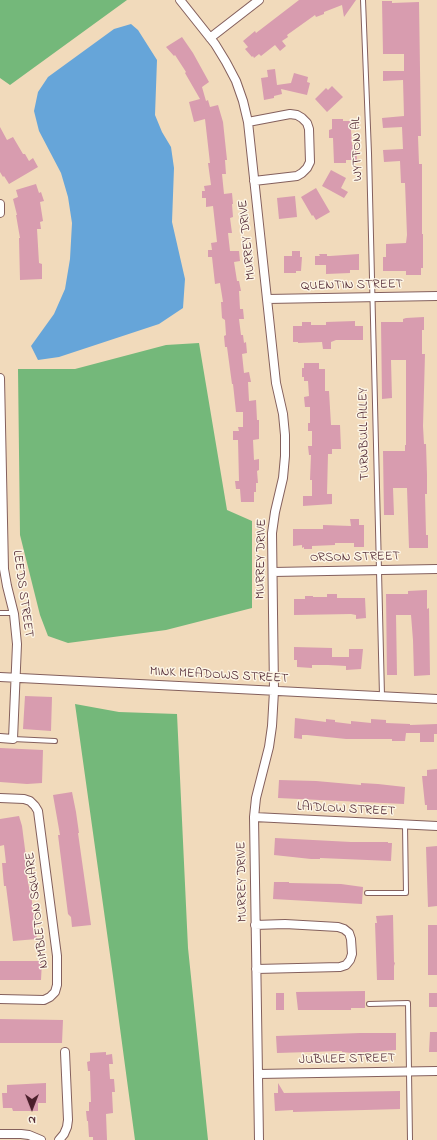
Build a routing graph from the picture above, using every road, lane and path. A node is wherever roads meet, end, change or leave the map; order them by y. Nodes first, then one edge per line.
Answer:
1 (180, 0) edge
2 (259, 0) edge
3 (363, 0) edge
4 (210, 38) junction
5 (248, 122) junction
6 (254, 181) junction
7 (0, 204) edge
8 (0, 213) edge
9 (437, 296) edge
10 (372, 297) junction
11 (267, 299) junction
12 (0, 378) edge
13 (0, 415) edge
14 (2, 545) edge
15 (437, 569) edge
16 (378, 570) junction
17 (273, 572) junction
18 (0, 613) edge
19 (14, 614) junction
20 (0, 677) edge
21 (16, 678) junction
22 (274, 691) junction
23 (382, 696) junction
24 (437, 699) edge
25 (0, 738) edge
26 (13, 739) junction
27 (55, 741) dead end
28 (0, 798) edge
29 (254, 817) junction
30 (405, 825) junction
31 (437, 826) edge
32 (367, 893) dead end
33 (255, 925) junction
34 (256, 969) junction
35 (0, 999) edge
36 (369, 1004) dead end
37 (65, 1052) dead end
38 (437, 1070) edge
39 (409, 1071) junction
40 (258, 1074) junction
41 (0, 1134) edge
42 (41, 1140) edge
43 (59, 1140) edge
44 (259, 1140) edge
45 (410, 1140) edge

1 - 4 street, MURREY DRIVE
2 - 4 street
3 - 10 lane, WYTTON AL
4 - 5 street, MURREY DRIVE
5 - 6 street, MURREY DRIVE
5 - 6 street
6 - 11 street, MURREY DRIVE
7 - 8 street
9 - 10 street, QUENTIN STREET
10 - 11 street, QUENTIN STREET
10 - 16 lane, TURNBULL ALLEY
11 - 17 street, MURREY DRIVE
12 - 13 street, LEEDS STREET
13 - 14 street, LEEDS STREET
14 - 19 street, LEEDS STREET
15 - 16 street, ORSON STREET
16 - 17 street, ORSON STREET
16 - 23 lane, TURNBULL ALLEY
17 - 22 street, MURREY DRIVE
18 - 19 lane
19 - 21 street, LEEDS STREET
20 - 21 street, MINK MEADOWS STREET
21 - 22 street, MINK MEADOWS STREET
21 - 26 street, LEEDS STREET
22 - 23 street, MINK MEADOWS STREET
22 - 29 street, MURREY DRIVE
23 - 24 street, MINK MEADOWS STREET
25 - 26 street
26 - 27 lane
28 - 35 street, NIMBLETON SQUARE
29 - 30 street, LAIDLOW STREET
29 - 33 street, MURREY DRIVE
30 - 31 street, LAIDLOW STREET
30 - 32 lane
33 - 34 street, MURREY DRIVE
33 - 34 street
34 - 40 street, MURREY DRIVE
36 - 39 lane
37 - 43 street
38 - 39 street, JUBILEE STREET
39 - 40 street, JUBILEE STREET
39 - 45 lane
40 - 44 street, MURREY DRIVE
41 - 42 street

